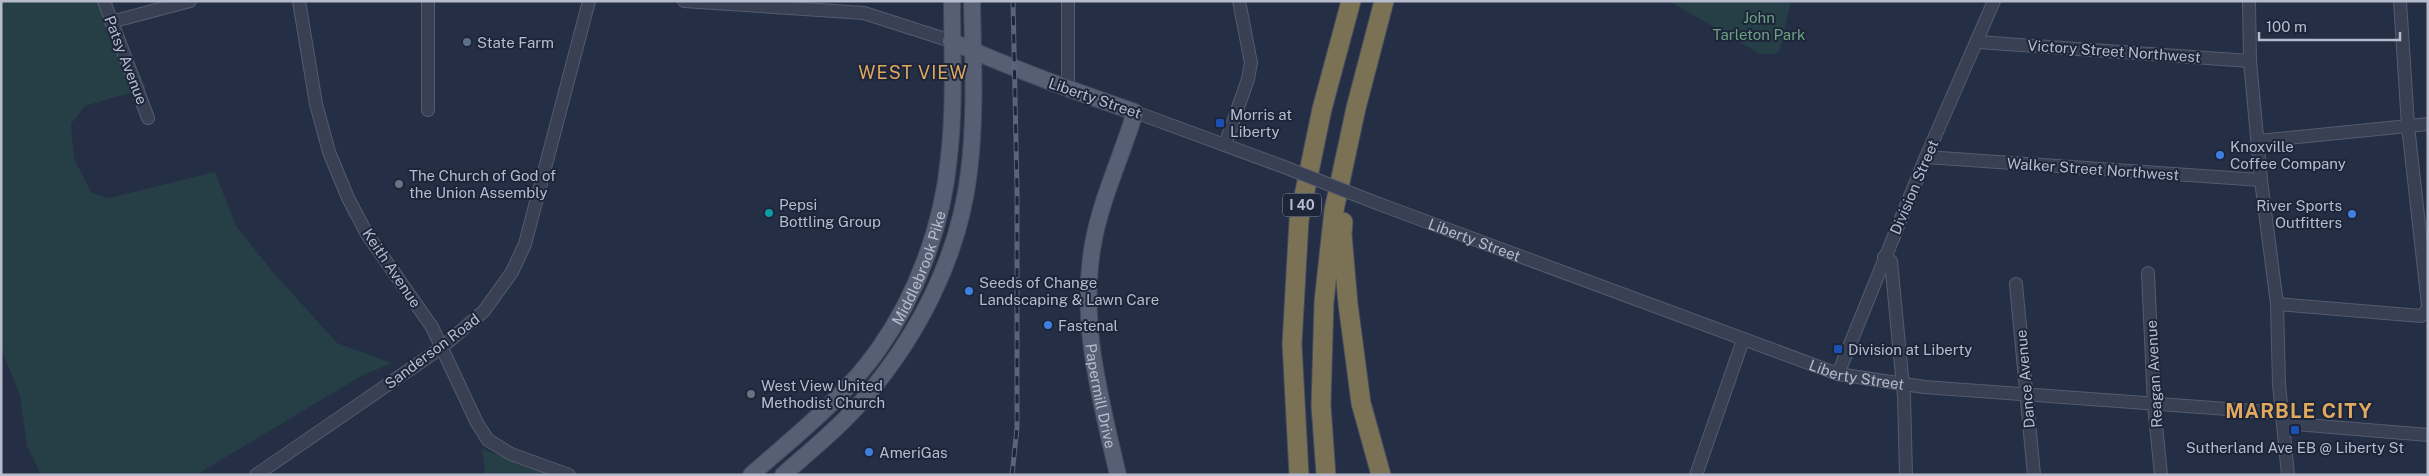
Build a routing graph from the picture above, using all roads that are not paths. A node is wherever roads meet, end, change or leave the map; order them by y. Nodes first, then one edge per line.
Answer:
1 (104, 1) edge
2 (190, 1) edge
3 (299, 1) edge
4 (428, 1) edge
5 (589, 1) edge
6 (684, 1) edge
7 (952, 1) edge
8 (972, 1) edge
9 (1068, 1) edge
10 (1239, 1) edge
11 (1351, 1) edge
12 (1384, 1) edge
13 (1994, 1) edge
14 (2249, 1) edge
15 (2400, 1) edge
16 (111, 22) junction
17 (951, 41) junction
18 (1978, 42) junction
19 (972, 51) junction
20 (2250, 61) junction
21 (1068, 90) junction
22 (1356, 108) junction
23 (428, 110) dead end
24 (1136, 112) junction
25 (148, 118) dead end
26 (2428, 124) edge
27 (2408, 126) junction
28 (2258, 142) junction
29 (1226, 145) junction
30 (1926, 157) junction
31 (2261, 180) junction
32 (1888, 259) junction
33 (2148, 273) dead end
34 (2016, 284) dead end
35 (2277, 304) junction
36 (2426, 310) edge
37 (1743, 340) junction
38 (441, 348) junction
39 (1838, 374) junction
40 (1902, 385) junction
41 (2027, 395) junction
42 (2154, 404) junction
43 (1295, 415) junction
44 (2282, 418) junction
45 (2428, 436) edge
46 (256, 475) edge
47 (569, 475) edge
48 (751, 475) edge
49 (782, 475) edge
50 (1118, 475) edge
51 (1294, 475) edge
52 (1299, 475) edge
53 (1326, 475) edge
54 (1381, 475) edge
55 (1696, 475) edge
56 (1906, 475) edge
57 (2034, 475) edge
58 (2161, 475) edge
59 (2288, 475) edge

1 - 16 street, Patsy Avenue
2 - 16 street
3 - 38 street, Keith Avenue
4 - 23 street
5 - 38 street, Sanderson Road
6 - 17 street, Liberty Street
7 - 17 main road, Middlebrook Pike
8 - 19 main road, Middlebrook Pike
9 - 21 street
10 - 29 street
11 - 43 highway, I 40
12 - 22 highway, I 40
13 - 18 street, Division Street
14 - 20 street
15 - 27 street
16 - 25 street, Patsy Avenue
17 - 19 main road, Liberty Street
17 - 48 main road, Middlebrook Pike
18 - 20 street, Victory Street Northwest
18 - 30 street, Division Street
19 - 21 main road, Liberty Street
19 - 49 main road, Middlebrook Pike
20 - 28 street
21 - 24 main road, Liberty Street
22 - 53 highway, I 40
22 - 54 highway
24 - 29 street, Liberty Street
24 - 50 main road, Papermill Drive
26 - 27 street
27 - 28 street
27 - 36 street
28 - 31 street
29 - 37 street, Liberty Street, bridge
30 - 31 street, Walker Street Northwest
30 - 32 street, Division Street
31 - 35 street
32 - 39 street, Division Street
32 - 40 street
33 - 42 street, Reagan Avenue
34 - 41 street, Dance Avenue
35 - 36 street
35 - 44 street
37 - 39 street, Liberty Street
37 - 55 street
38 - 46 street, Sanderson Road
38 - 47 street, Keith Avenue
39 - 40 street, Liberty Street
40 - 41 street, Liberty Street
40 - 56 street
41 - 42 street, Liberty Street
41 - 57 street, Dance Avenue
42 - 44 street, Liberty Street
42 - 58 street, Reagan Avenue
43 - 51 highway
43 - 52 highway, I 40
44 - 45 street, Liberty Street
44 - 59 street

